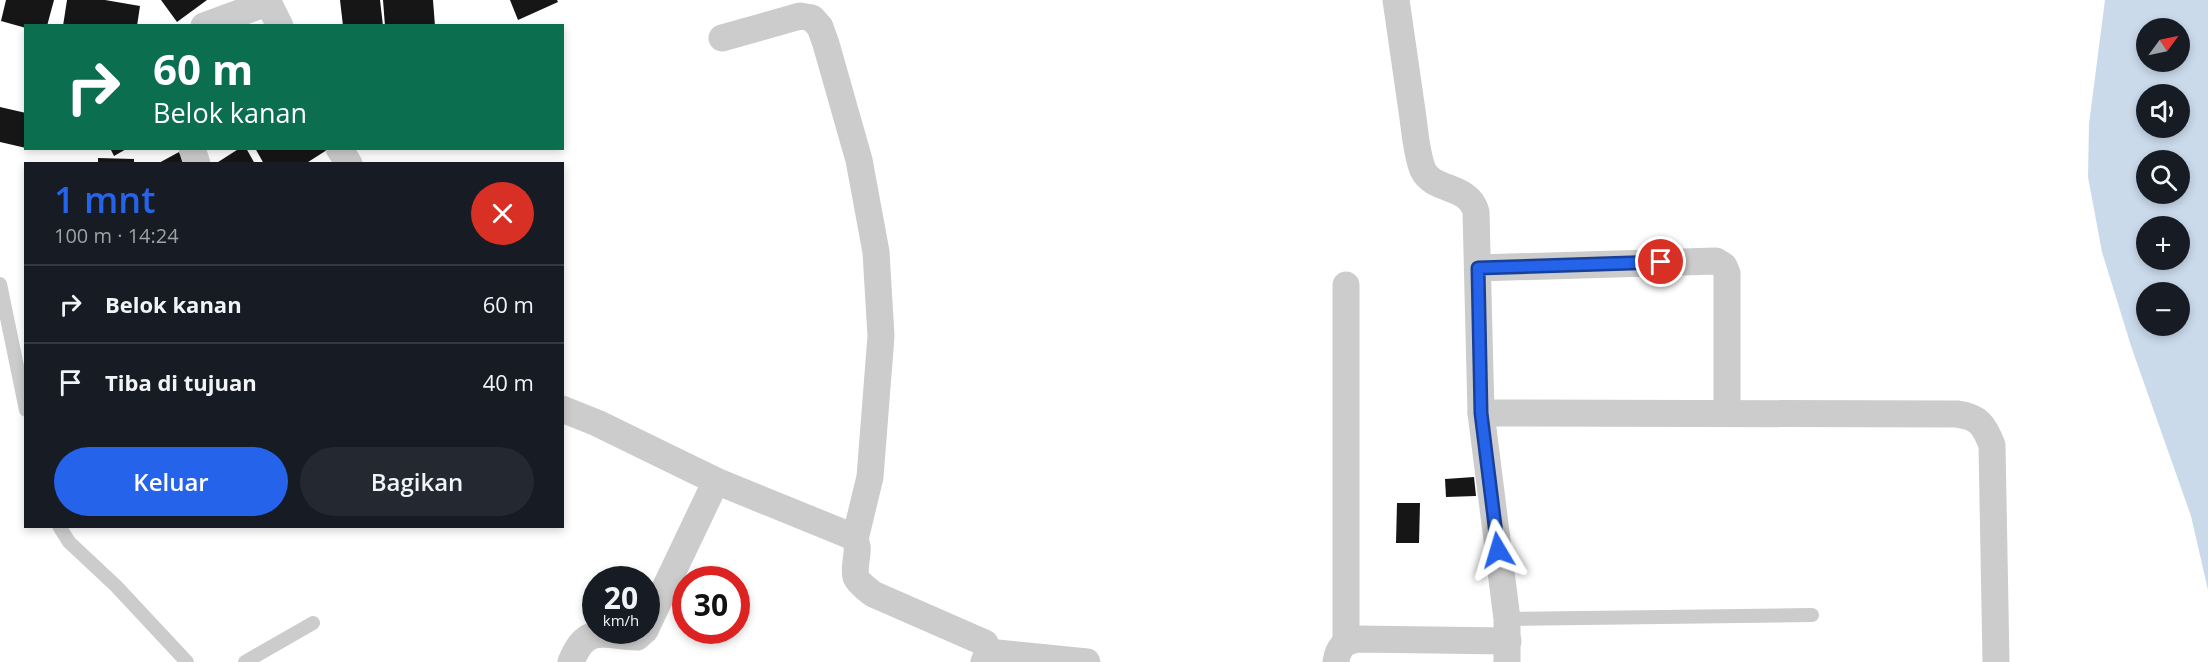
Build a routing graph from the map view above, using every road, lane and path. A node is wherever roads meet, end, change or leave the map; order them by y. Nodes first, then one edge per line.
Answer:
1 (1396, 0) edge
2 (272, 9) edge
3 (212, 24) edge
4 (722, 38) dead end
5 (1478, 268) junction
6 (0, 284) edge
7 (1346, 285) dead end
8 (24, 400) edge
9 (564, 411) edge
10 (1481, 413) junction
11 (1727, 413) junction
12 (716, 481) junction
13 (60, 528) edge
14 (855, 539) junction
15 (660, 599) edge
16 (1812, 615) dead end
17 (313, 623) dead end
18 (1507, 640) edge
19 (582, 642) edge
20 (1341, 652) edge
21 (986, 657) edge
22 (188, 662) edge
23 (245, 662) edge
24 (571, 662) edge
25 (1087, 662) edge
26 (1996, 662) edge

1 - 5 street
2 - 3 street
4 - 14 street
5 - 10 street
5 - 11 street
6 - 8 lane
7 - 20 street
9 - 12 street
10 - 11 street
10 - 18 street
11 - 26 street
12 - 14 street
12 - 15 street
13 - 22 lane
14 - 21 street
16 - 18 lane
17 - 23 lane
18 - 20 street
19 - 24 street
21 - 25 street

